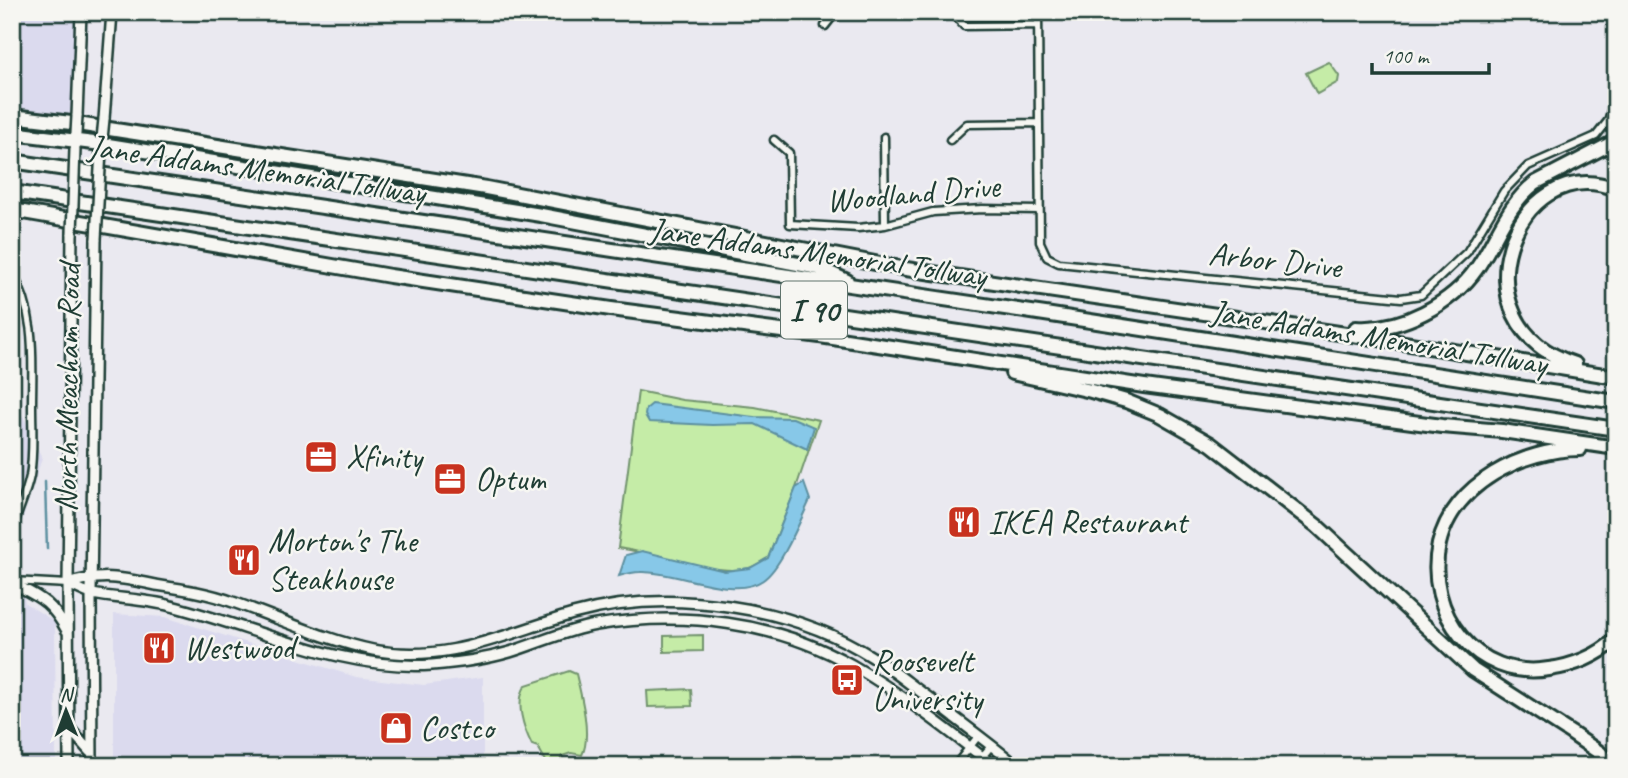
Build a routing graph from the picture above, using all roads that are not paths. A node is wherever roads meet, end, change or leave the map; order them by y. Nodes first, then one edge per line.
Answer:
1 (81, 12) edge
2 (111, 12) edge
3 (836, 12) edge
4 (952, 12) edge
5 (1038, 12) edge
6 (1038, 25) junction
7 (825, 26) dead end
8 (1616, 59) edge
9 (12, 116) edge
10 (1038, 123) junction
11 (12, 133) edge
12 (884, 137) dead end
13 (774, 140) dead end
14 (950, 140) dead end
15 (1616, 141) edge
16 (76, 142) junction
17 (102, 145) junction
18 (12, 161) edge
19 (1616, 189) edge
20 (12, 192) edge
21 (12, 210) edge
22 (1039, 210) junction
23 (885, 225) junction
24 (12, 273) edge
25 (860, 287) junction
26 (1198, 313) junction
27 (820, 335) junction
28 (1616, 377) edge
29 (1616, 402) edge
30 (1616, 429) edge
31 (1613, 447) edge
32 (12, 534) edge
33 (91, 577) junction
34 (12, 582) edge
35 (68, 584) junction
36 (90, 594) junction
37 (68, 632) junction
38 (1616, 639) edge
39 (69, 728) junction
40 (979, 735) junction
41 (992, 745) junction
42 (970, 747) junction
43 (92, 754) junction
44 (982, 756) junction
45 (69, 766) edge
46 (92, 766) edge
47 (955, 766) edge
48 (974, 766) edge
49 (994, 766) edge
50 (1017, 766) edge
51 (1611, 766) edge

1 - 16 street, North Meacham Road, bridge
2 - 17 street, North Meacham Road, bridge
3 - 7 street
4 - 6 street
5 - 6 street, Arbor Drive
6 - 10 street, Arbor Drive
8 - 22 street, Arbor Drive
9 - 26 highway
10 - 14 street
10 - 22 street, Arbor Drive
11 - 16 highway
12 - 23 street
13 - 23 street, Woodland Drive
15 - 26 highway
16 - 17 highway
16 - 35 street, North Meacham Road, bridge
17 - 25 highway
17 - 33 street, North Meacham Road, bridge
18 - 25 highway, Jane Addams Memorial Tollway / I 90
19 - 28 highway
20 - 30 highway, Jane Addams Memorial Tollway / I 90
21 - 27 highway
22 - 23 street, Woodland Drive
24 - 32 street
25 - 29 highway, Jane Addams Memorial Tollway / I 90
26 - 28 highway
27 - 31 highway
27 - 51 highway
31 - 38 highway
33 - 35 street
33 - 36 street, North Meacham Road
33 - 40 street
34 - 35 street
34 - 37 street
35 - 36 street
35 - 37 street, North Meacham Road
36 - 42 street
36 - 43 street, North Meacham Road
37 - 39 street, North Meacham Road
39 - 43 street
39 - 45 street, North Meacham Road
40 - 41 street
40 - 42 street
41 - 44 street
41 - 50 street
42 - 44 street
42 - 47 street
43 - 46 street, North Meacham Road
44 - 48 street
44 - 49 street

